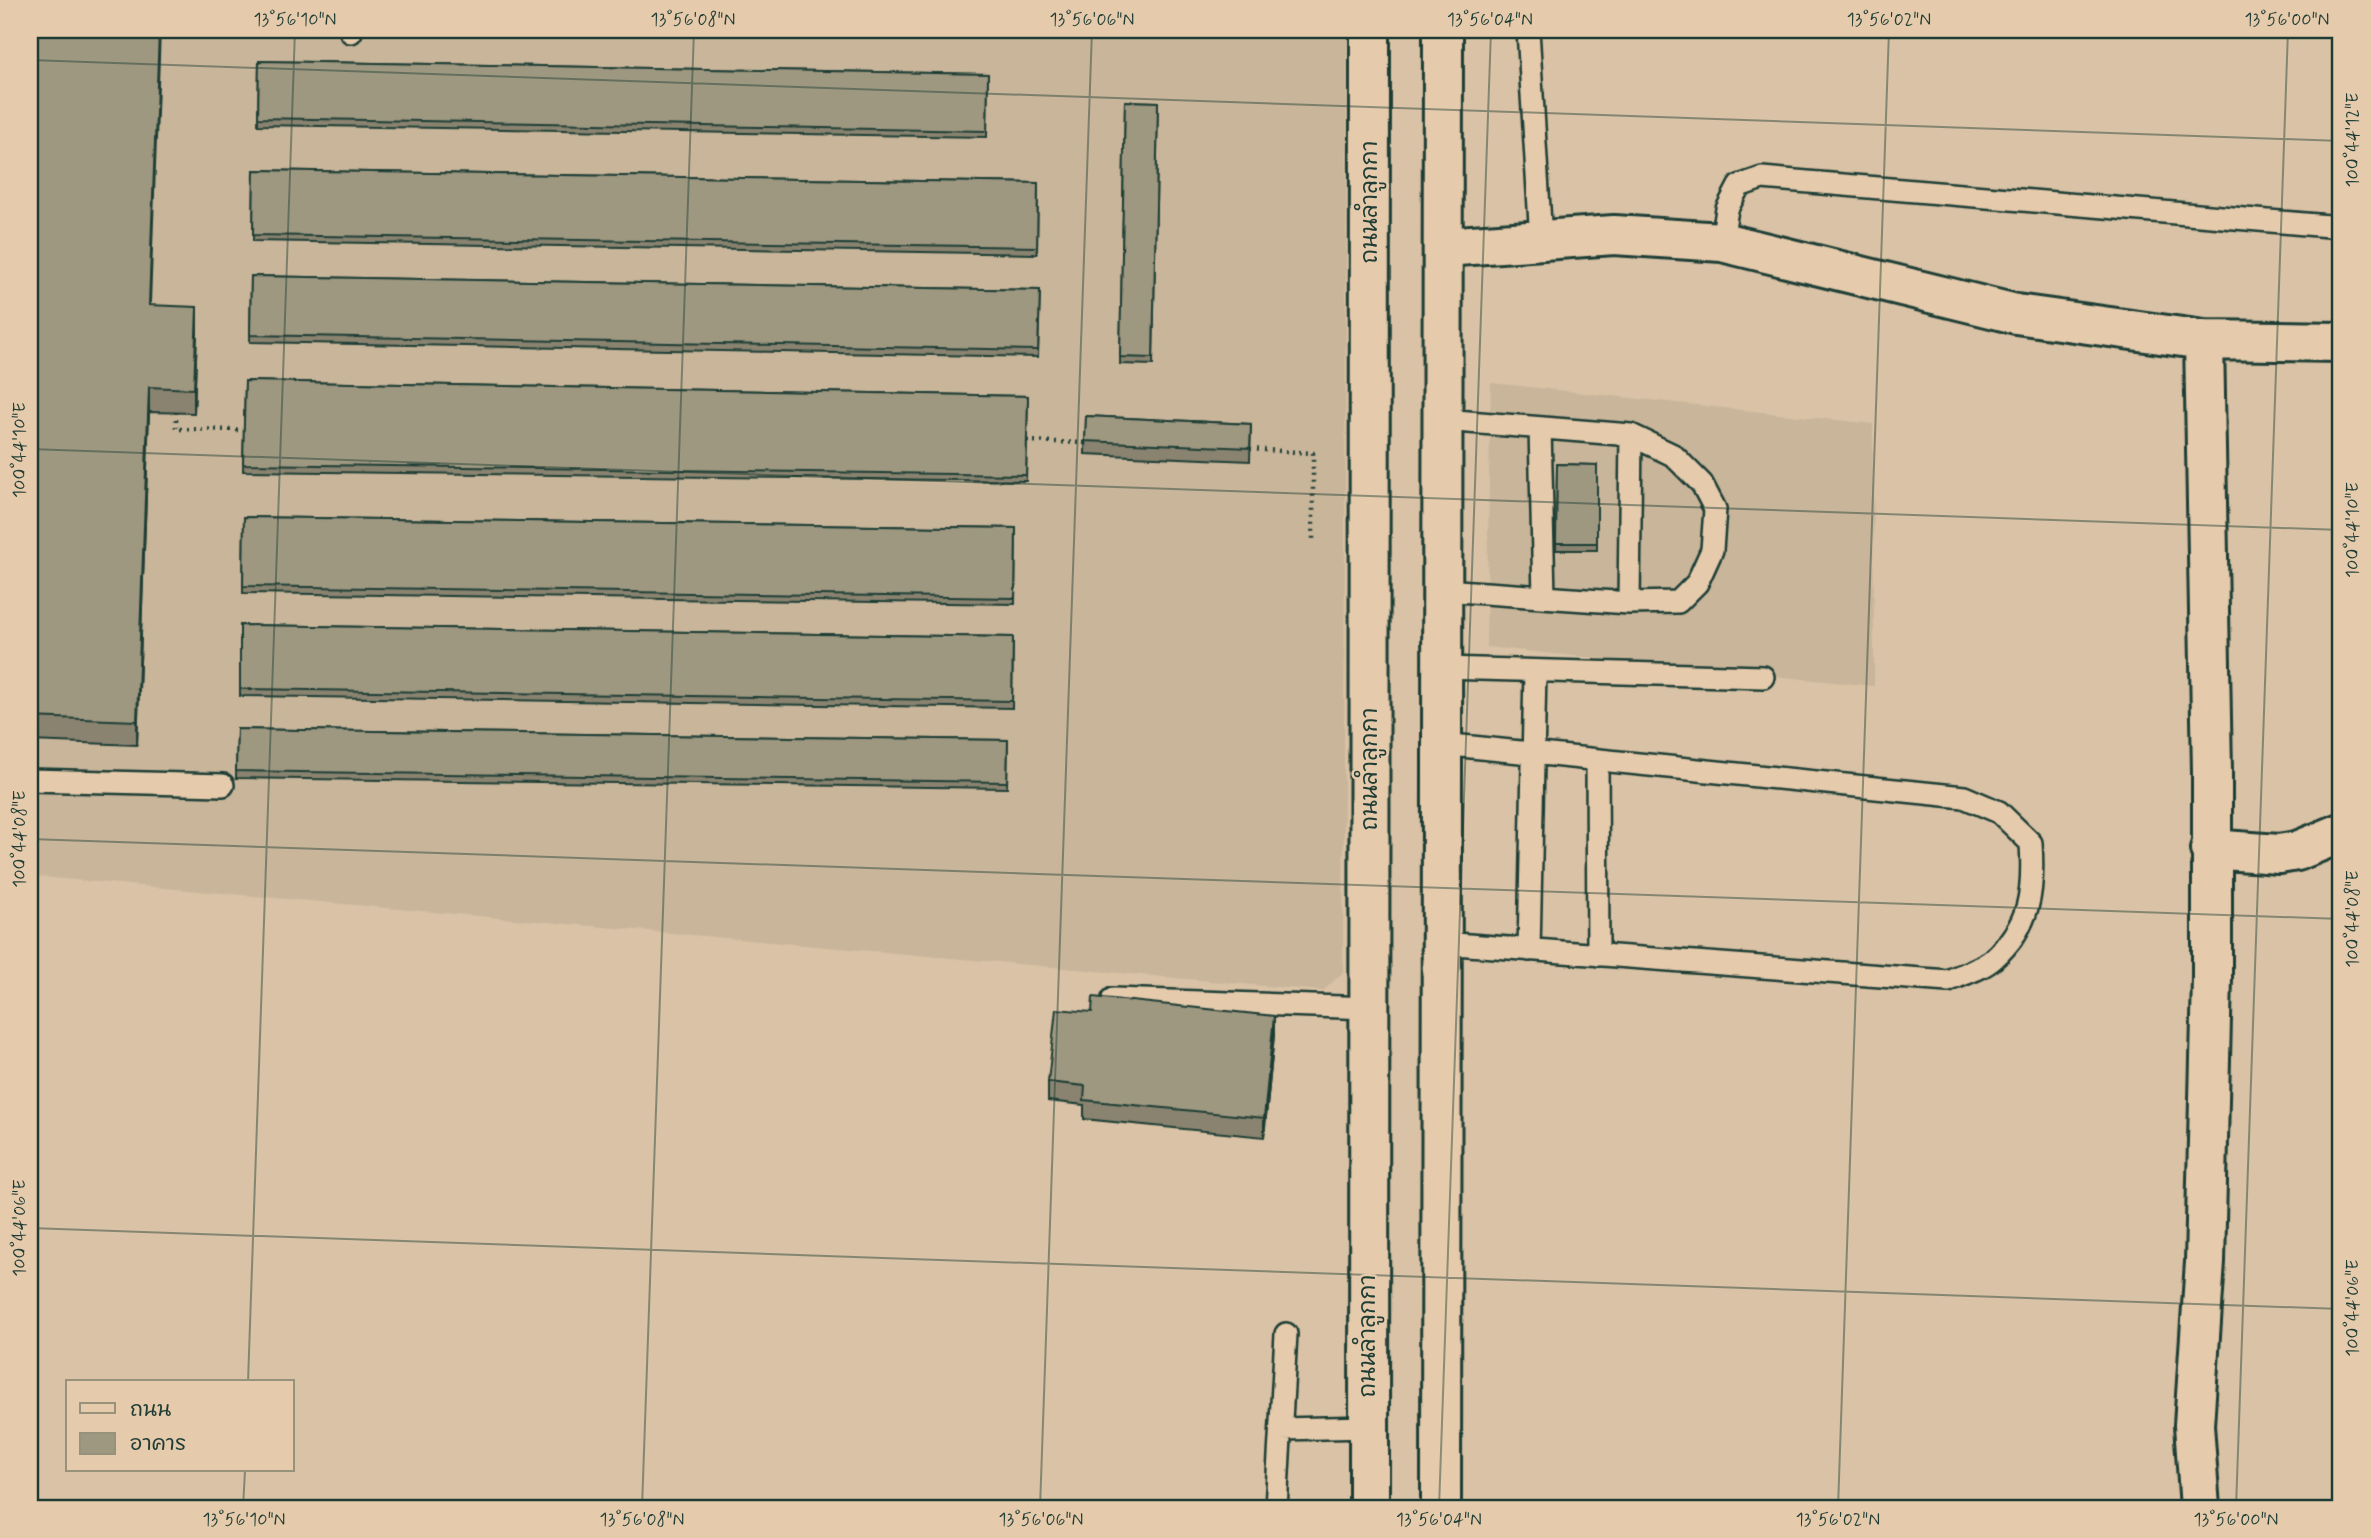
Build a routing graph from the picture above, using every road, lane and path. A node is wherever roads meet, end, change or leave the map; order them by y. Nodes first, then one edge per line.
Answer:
1 (1370, 30) edge
2 (1443, 30) edge
3 (1528, 30) edge
4 (2341, 227) edge
5 (1541, 240) junction
6 (1722, 242) junction
7 (1443, 247) junction
8 (2204, 340) junction
9 (2341, 342) edge
10 (176, 412) edge
11 (1443, 420) junction
12 (1540, 428) junction
13 (244, 430) edge
14 (1631, 435) junction
15 (1027, 441) edge
16 (1086, 443) edge
17 (1250, 449) edge
18 (1313, 543) dead end
19 (1443, 590) junction
20 (1544, 597) junction
21 (1629, 603) junction
22 (1442, 668) junction
23 (1535, 671) junction
24 (1763, 677) dead end
25 (1442, 744) junction
26 (1532, 753) junction
27 (1597, 760) junction
28 (30, 780) edge
29 (223, 785) dead end
30 (2341, 833) edge
31 (2210, 849) junction
32 (1442, 943) junction
33 (1529, 950) junction
34 (1598, 955) junction
35 (1113, 999) edge
36 (1371, 1008) junction
37 (1286, 1334) dead end
38 (1369, 1427) junction
39 (1281, 1429) junction
40 (1276, 1508) edge
41 (1369, 1508) edge
42 (1441, 1508) edge
43 (2200, 1508) edge

1 - 36 main road, ถนนลำลูกกา
2 - 7 main road
3 - 5 lane
4 - 6 lane
5 - 6 main road
5 - 7 main road
6 - 8 main road
7 - 11 main road
8 - 9 main road
8 - 31 main road
10 - 13 path
11 - 12 lane
11 - 19 main road
12 - 14 lane
12 - 20 lane
14 - 21 lane
14 - 21 lane
15 - 16 path
17 - 18 path
19 - 20 lane
19 - 22 main road
20 - 21 lane
22 - 23 lane
22 - 25 main road
23 - 24 lane
23 - 26 lane
25 - 26 lane
25 - 32 main road
26 - 27 lane
26 - 33 lane
27 - 34 lane
27 - 34 lane
28 - 29 lane
30 - 31 main road
31 - 43 main road
32 - 33 lane
32 - 42 main road
33 - 34 lane
35 - 36 lane
36 - 38 main road, ถนนลำลูกกา
37 - 39 lane
38 - 39 lane
38 - 41 main road, ถนนลำลูกกา
39 - 40 lane

